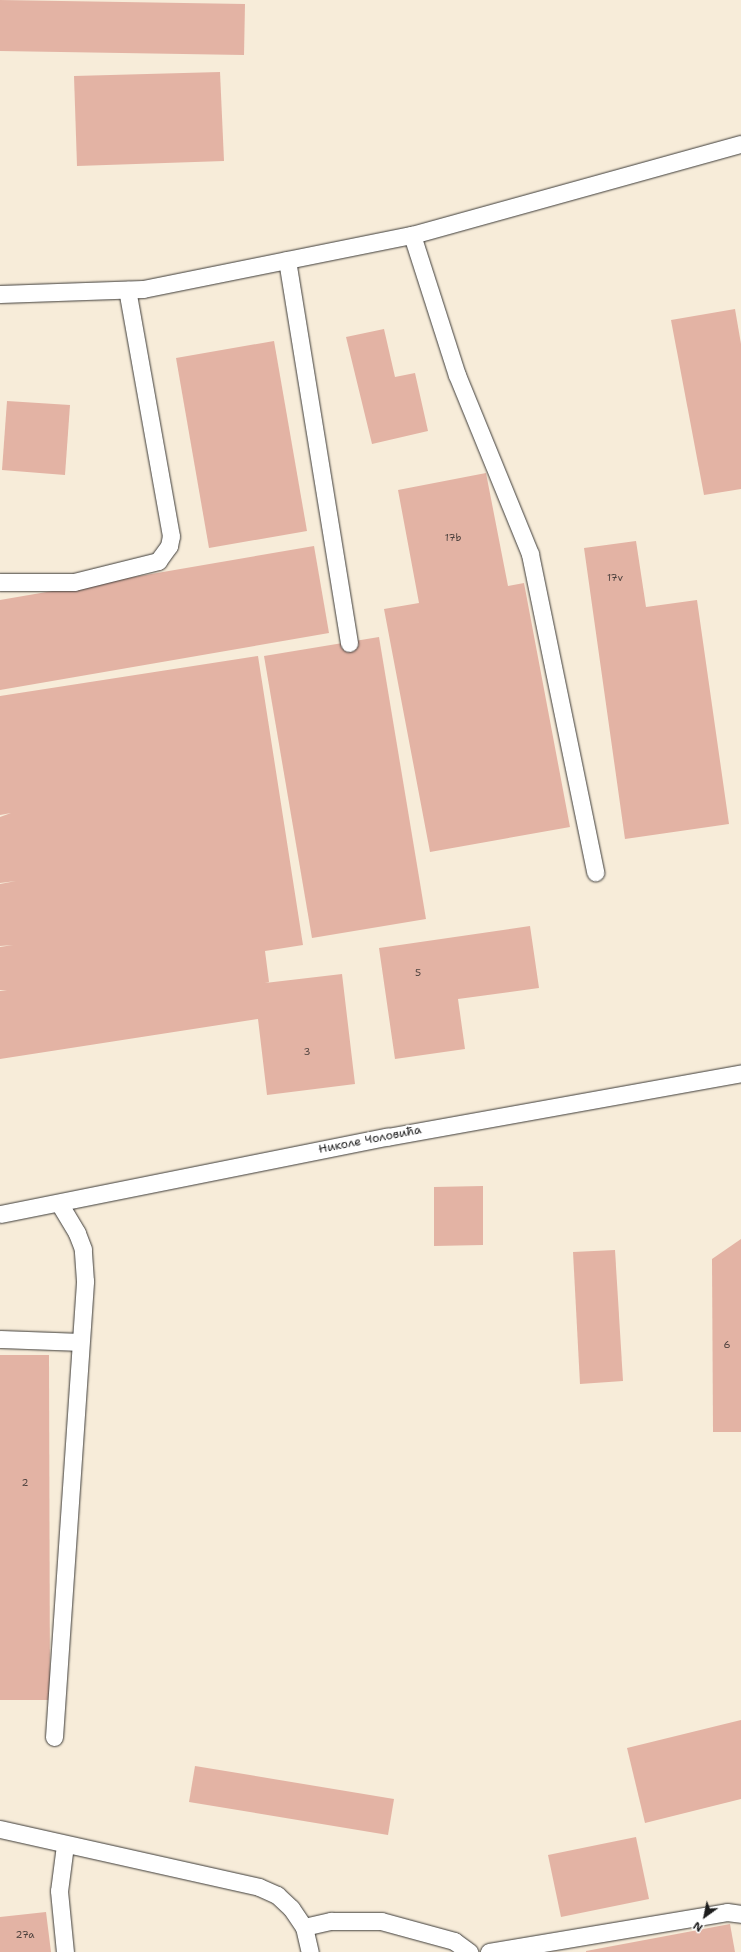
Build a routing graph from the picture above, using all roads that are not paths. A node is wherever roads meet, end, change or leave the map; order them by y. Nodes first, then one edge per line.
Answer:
1 (741, 144) edge
2 (412, 235) junction
3 (287, 260) junction
4 (127, 290) junction
5 (0, 294) edge
6 (0, 582) edge
7 (349, 642) dead end
8 (595, 872) dead end
9 (741, 1073) edge
10 (59, 1203) junction
11 (0, 1214) edge
12 (0, 1339) edge
13 (80, 1342) junction
14 (54, 1737) dead end
15 (0, 1829) edge
16 (65, 1845) junction
17 (741, 1914) edge
18 (304, 1927) junction
19 (65, 1952) edge
20 (310, 1952) edge
21 (469, 1952) edge
22 (489, 1952) edge

1 - 2 lane
2 - 3 lane
2 - 8 lane
3 - 4 lane
3 - 7 lane
4 - 5 lane
4 - 6 lane
9 - 10 lane, Николе Чоловића
10 - 11 lane, Николе Чоловића
10 - 13 lane
12 - 13 lane
13 - 14 lane
15 - 16 lane
16 - 18 lane
16 - 19 lane
17 - 22 lane
18 - 20 lane
18 - 21 lane

